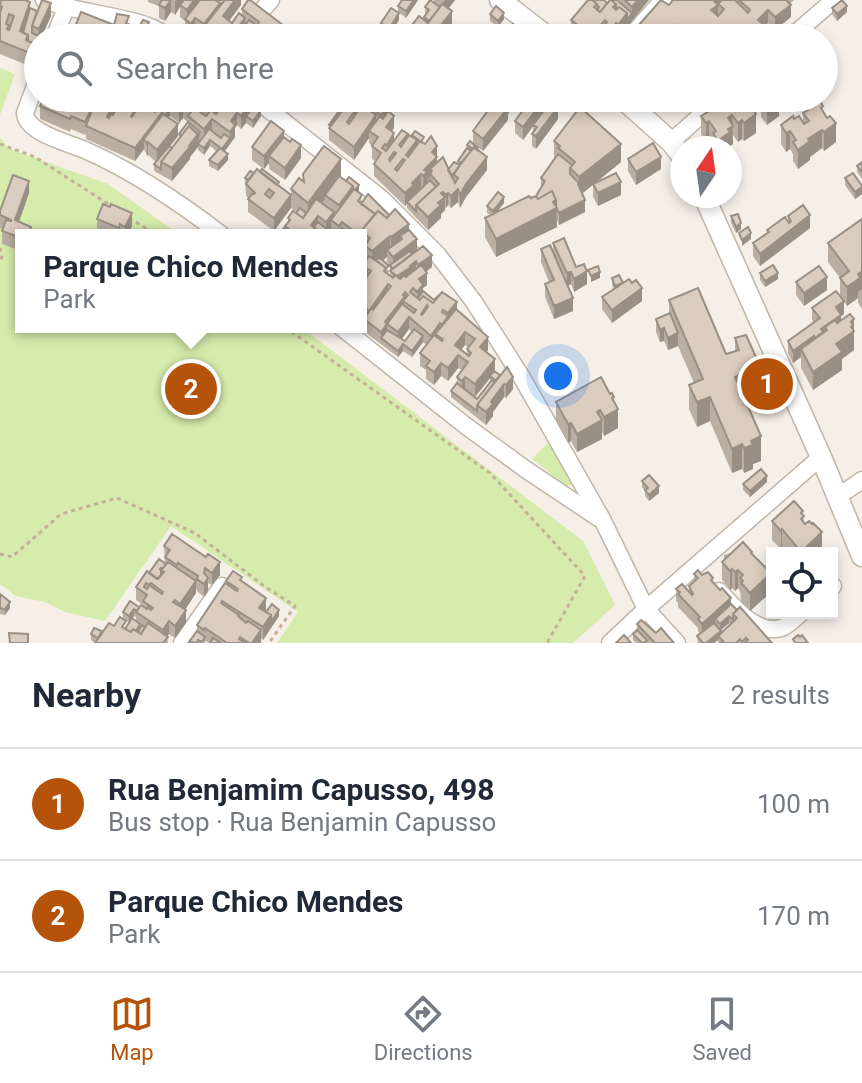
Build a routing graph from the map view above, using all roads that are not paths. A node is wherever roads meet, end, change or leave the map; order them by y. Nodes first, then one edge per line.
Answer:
1 (44, 0) edge
2 (500, 0) edge
3 (663, 0) edge
4 (834, 0) edge
5 (66, 8) junction
6 (60, 24) edge
7 (139, 24) edge
8 (531, 24) edge
9 (642, 24) edge
10 (806, 24) edge
11 (25, 112) edge
12 (272, 112) edge
13 (637, 112) edge
14 (708, 112) edge
15 (688, 136) edge
16 (670, 143) edge
17 (709, 208) edge
18 (214, 229) edge
19 (349, 333) edge
20 (821, 457) junction
21 (862, 480) edge
22 (837, 497) junction
23 (602, 519) junction
24 (862, 556) edge
25 (695, 566) junction
26 (222, 586) edge
27 (646, 609) junction
28 (794, 619) edge
29 (182, 643) edge
30 (610, 643) edge
31 (677, 643) edge

1 - 5 street
2 - 8 street
3 - 9 street
4 - 10 street
5 - 6 street
5 - 7 street
11 - 18 street
12 - 23 street
13 - 16 street
14 - 15 street
17 - 20 street
19 - 23 street
20 - 22 street
20 - 25 street
21 - 22 street
22 - 24 street
23 - 27 street
25 - 27 street
25 - 28 street
26 - 29 street
27 - 30 street
27 - 31 street

